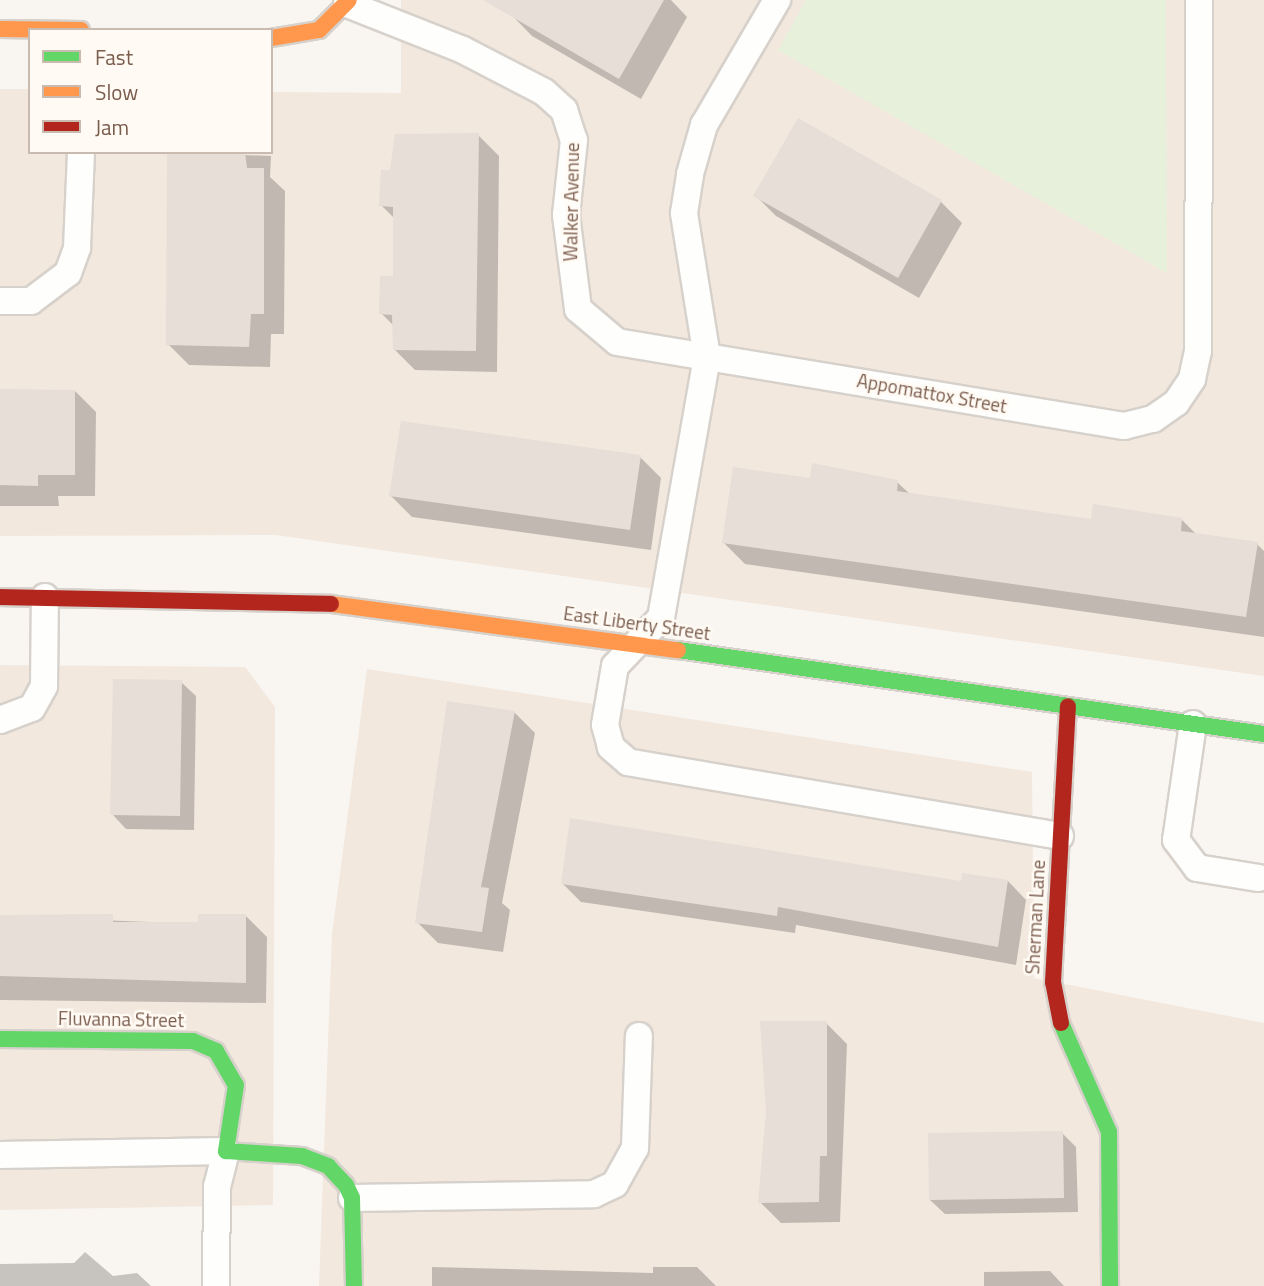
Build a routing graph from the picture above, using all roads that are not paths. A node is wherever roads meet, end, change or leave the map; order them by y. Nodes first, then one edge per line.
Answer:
1 (777, 0) edge
2 (1199, 0) edge
3 (348, 2) edge
4 (0, 29) edge
5 (28, 29) edge
6 (273, 38) edge
7 (81, 154) edge
8 (0, 301) edge
9 (707, 357) junction
10 (0, 597) edge
11 (45, 597) junction
12 (636, 643) junction
13 (1068, 706) junction
14 (0, 720) edge
15 (1193, 724) junction
16 (1264, 734) edge
17 (1060, 835) junction
18 (1259, 878) dead end
19 (639, 1036) dead end
20 (0, 1039) edge
21 (226, 1152) junction
22 (0, 1155) edge
23 (352, 1198) junction
24 (216, 1286) edge
25 (354, 1286) edge
26 (1110, 1286) edge

1 - 9 lane
2 - 9 lane, Appomattox Street
3 - 6 street, Walker Avenue
3 - 9 lane, Walker Avenue
4 - 5 street
7 - 8 lane
9 - 12 lane
10 - 11 street, East Liberty Street
11 - 12 street, East Liberty Street
11 - 14 lane
12 - 13 street, East Liberty Street
12 - 17 lane
13 - 15 street, East Liberty Street
13 - 17 street, Sherman Lane
15 - 16 street, East Liberty Street
15 - 18 lane
17 - 26 street, Sherman Lane
19 - 23 lane
20 - 21 street, Fluvanna Street
21 - 22 lane
21 - 23 street
21 - 24 lane
23 - 25 street

